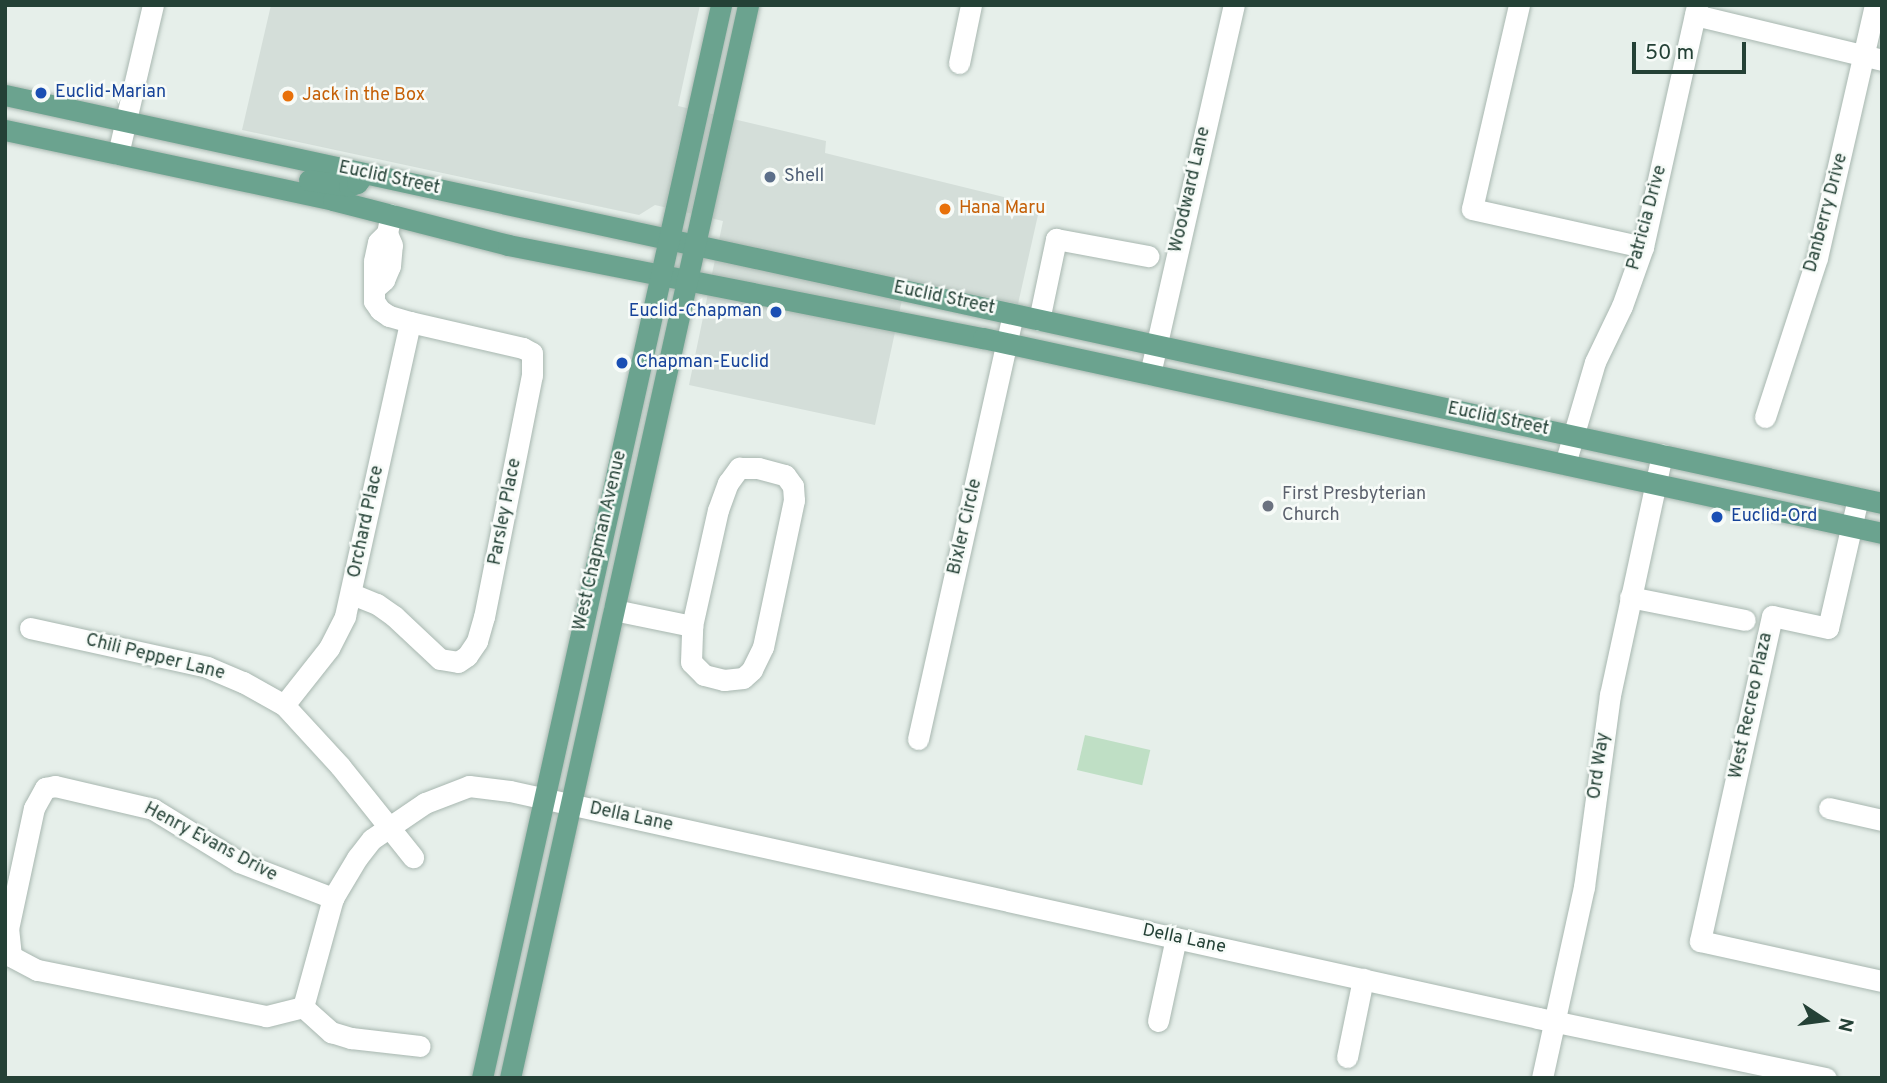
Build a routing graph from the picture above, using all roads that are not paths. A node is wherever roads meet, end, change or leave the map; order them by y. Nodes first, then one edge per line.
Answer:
1 (153, 5) edge
2 (720, 5) edge
3 (748, 5) edge
4 (971, 5) edge
5 (1234, 5) edge
6 (1519, 5) edge
7 (1875, 5) edge
8 (1696, 10) edge
9 (1874, 58) edge
10 (959, 63) dead end
11 (5, 96) edge
12 (126, 122) junction
13 (5, 130) edge
14 (118, 154) junction
15 (364, 174) junction
16 (260, 185) junction
17 (454, 193) junction
18 (354, 205) junction
19 (389, 224) junction
20 (668, 239) junction
21 (694, 245) junction
22 (1643, 247) junction
23 (1148, 256) dead end
24 (660, 276) junction
25 (687, 282) junction
26 (1013, 314) junction
27 (1039, 320) junction
28 (410, 322) junction
29 (1007, 343) junction
30 (1156, 345) junction
31 (1150, 374) junction
32 (1372, 392) junction
33 (1765, 417) dead end
34 (1366, 421) junction
35 (1571, 436) junction
36 (1662, 455) junction
37 (1564, 464) junction
38 (1657, 484) junction
39 (1858, 498) junction
40 (1882, 503) edge
41 (1853, 527) junction
42 (1882, 533) edge
43 (352, 594) junction
44 (1630, 597) junction
45 (587, 604) junction
46 (614, 610) junction
47 (1745, 620) dead end
48 (692, 626) junction
49 (30, 628) dead end
50 (284, 705) junction
51 (918, 739) dead end
52 (544, 799) junction
53 (571, 805) junction
54 (1829, 808) dead end
55 (1882, 820) edge
56 (388, 827) junction
57 (413, 857) dead end
58 (333, 898) junction
59 (1176, 938) junction
60 (1363, 979) junction
61 (1882, 981) edge
62 (303, 1007) junction
63 (1158, 1021) dead end
64 (1553, 1021) junction
65 (420, 1046) dead end
66 (1347, 1057) dead end
67 (482, 1078) edge
68 (510, 1078) edge
69 (1542, 1078) edge
70 (1826, 1078) edge

1 - 12 street
2 - 20 main road, West Chapman Avenue
3 - 21 main road, West Chapman Avenue
4 - 10 street
5 - 30 street, Woodward Lane
6 - 22 street
7 - 9 street, Danberry Drive
8 - 9 street
8 - 22 street, Patricia Drive
9 - 33 street, Danberry Drive
11 - 12 main road, Euclid Street
12 - 14 street
12 - 15 main road, Euclid Street
13 - 14 main road, Euclid Street
14 - 16 main road, Euclid Street
15 - 16 main road
15 - 17 main road, Euclid Street
16 - 18 main road, Euclid Street
17 - 18 main road
17 - 20 main road, Euclid Street
18 - 19 main road, Euclid Street
19 - 24 main road, Euclid Street
19 - 28 street
20 - 21 main road, Euclid Street
20 - 24 main road, West Chapman Avenue
21 - 25 main road, West Chapman Avenue
21 - 26 main road, Euclid Street
22 - 35 street, Patricia Drive
23 - 27 street
24 - 25 main road, Euclid Street
24 - 45 main road, West Chapman Avenue
25 - 29 main road, Euclid Street
25 - 46 main road, West Chapman Avenue
26 - 27 main road, Euclid Street
26 - 29 street, Bixler Circle
27 - 30 main road, Euclid Street
28 - 43 street, Orchard Place
28 - 43 street, Parsley Place
29 - 31 main road, Euclid Street
29 - 51 street, Bixler Circle
30 - 31 street, Woodward Lane
30 - 32 main road, Euclid Street
31 - 34 main road, Euclid Street
32 - 34 main road
32 - 35 main road, Euclid Street
34 - 37 main road, Euclid Street
35 - 36 main road, Euclid Street
35 - 37 street, Patricia Drive
36 - 38 street, Ord Way
36 - 39 main road, Euclid Street
37 - 38 main road, Euclid Street
38 - 41 main road, Euclid Street
38 - 44 street, Ord Way
39 - 40 main road, Euclid Street
39 - 41 street, West Recreo Plaza
41 - 42 main road, Euclid Street
41 - 61 street, West Recreo Plaza
43 - 50 street, Orchard Place
44 - 47 street
44 - 64 street, Ord Way
45 - 46 main road
45 - 52 main road, West Chapman Avenue
46 - 48 street
46 - 53 main road, West Chapman Avenue
48 - 48 street
49 - 50 street, Chili Pepper Lane
50 - 56 street, Chili Pepper Lane
52 - 53 street, Della Lane
52 - 56 street, Della Lane
52 - 67 main road, West Chapman Avenue
53 - 59 street, Della Lane
53 - 68 main road, West Chapman Avenue
54 - 55 street
56 - 57 street, Chili Pepper Lane
56 - 58 street, Della Lane
58 - 62 street, Della Lane
58 - 62 street, Henry Evans Drive
59 - 60 street, Della Lane
59 - 63 street
60 - 64 street, Della Lane
60 - 66 street
62 - 65 street
64 - 69 street, Ord Way
64 - 70 street, Della Lane

